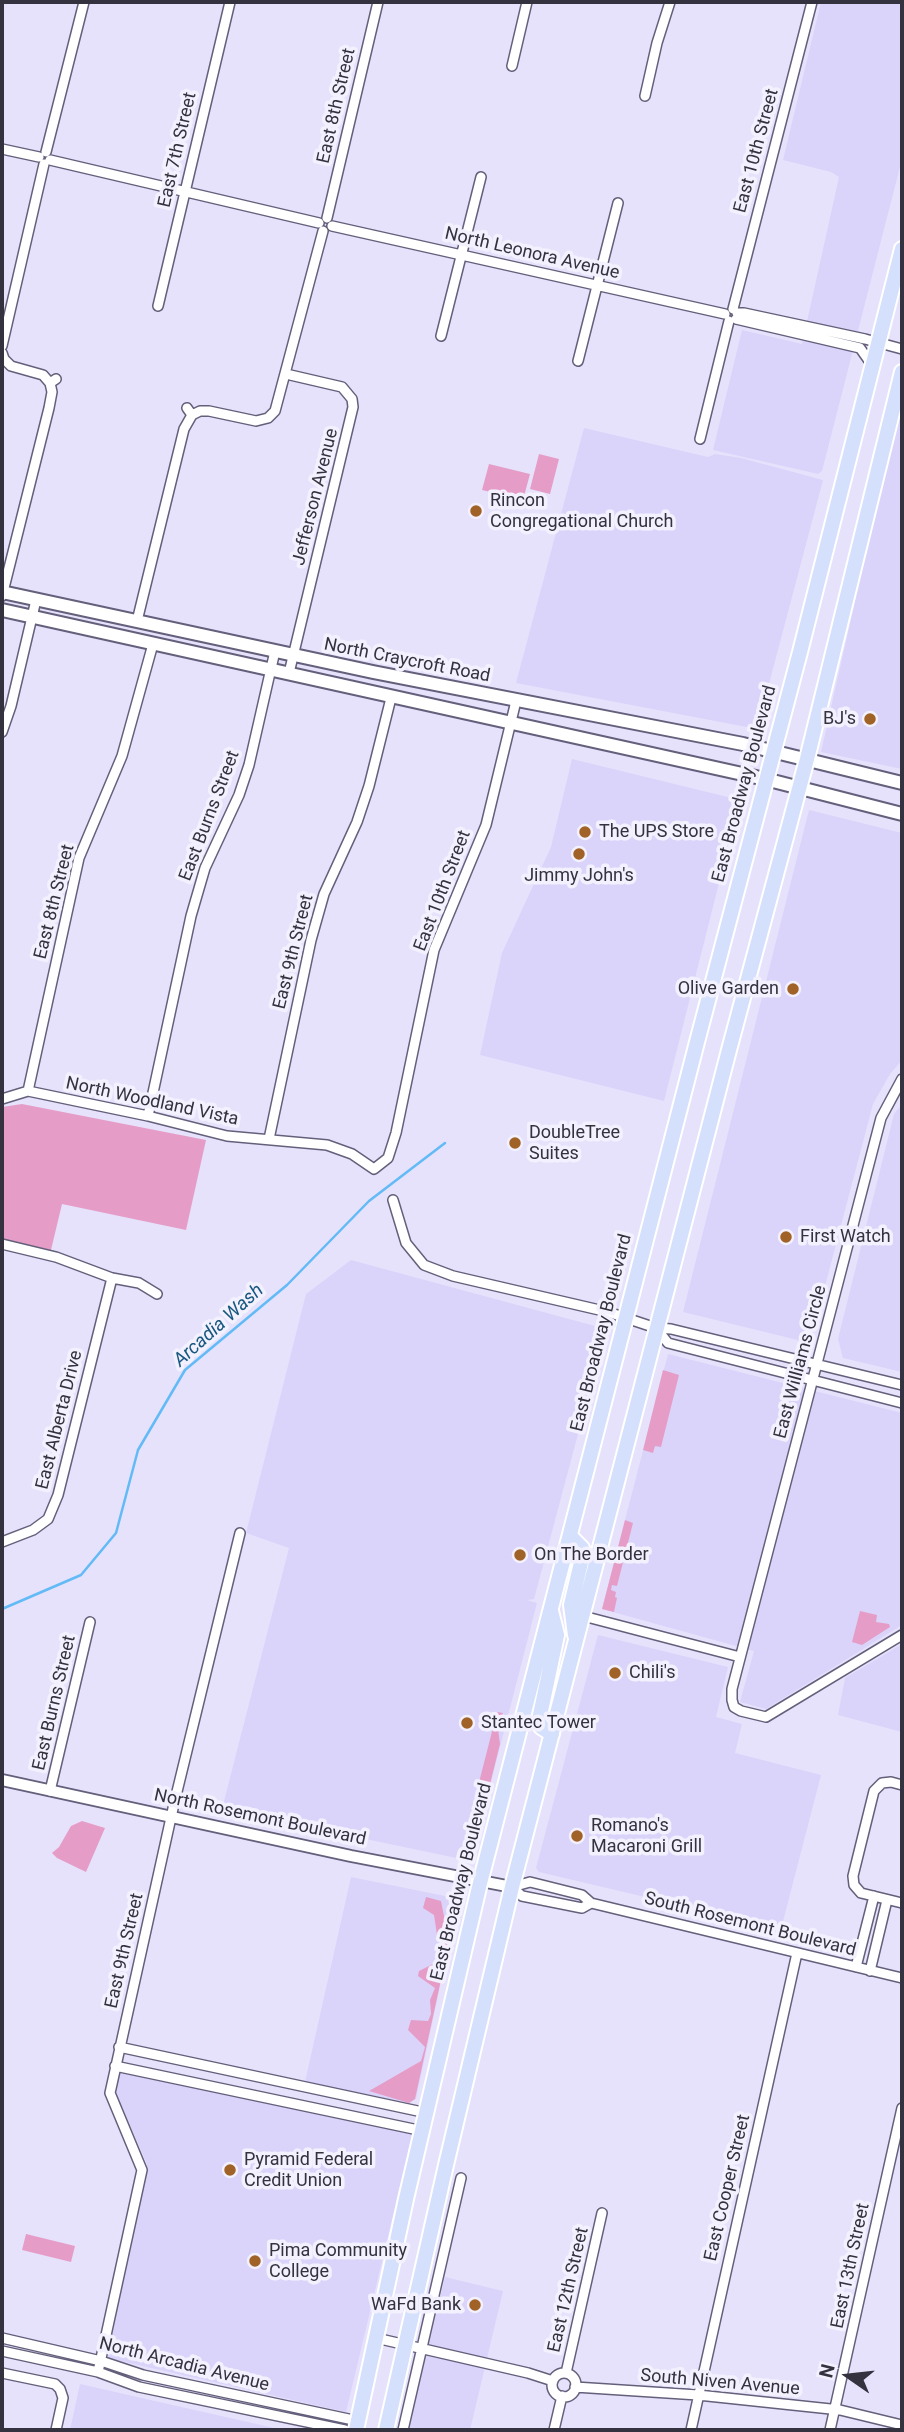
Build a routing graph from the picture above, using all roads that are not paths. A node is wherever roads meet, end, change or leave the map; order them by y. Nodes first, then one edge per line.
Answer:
1 (84, 2) edge
2 (230, 2) edge
3 (378, 2) edge
4 (527, 2) edge
5 (670, 2) edge
6 (812, 2) edge
7 (512, 66) dead end
8 (645, 96) dead end
9 (2, 149) edge
10 (45, 158) junction
11 (481, 177) dead end
12 (184, 191) junction
13 (618, 203) dead end
14 (326, 224) junction
15 (902, 249) edge
16 (463, 255) junction
17 (598, 285) junction
18 (158, 306) dead end
19 (732, 315) junction
20 (442, 336) dead end
21 (834, 337) junction
22 (879, 342) junction
23 (2, 346) edge
24 (902, 348) edge
25 (3, 356) edge
26 (578, 361) dead end
27 (873, 366) junction
28 (902, 372) edge
29 (286, 374) junction
30 (700, 439) dead end
31 (2, 594) edge
32 (36, 600) junction
33 (2, 610) edge
34 (31, 617) junction
35 (137, 621) junction
36 (153, 644) junction
37 (275, 651) junction
38 (294, 655) junction
39 (271, 668) junction
40 (289, 673) junction
41 (391, 698) junction
42 (516, 701) junction
43 (511, 723) junction
44 (2, 732) edge
45 (774, 752) junction
46 (807, 760) junction
47 (765, 779) junction
48 (902, 783) edge
49 (799, 788) junction
50 (902, 814) edge
51 (902, 1079) edge
52 (28, 1091) junction
53 (2, 1099) edge
54 (148, 1116) junction
55 (269, 1139) junction
56 (374, 1169) joint
57 (393, 1200) dead end
58 (2, 1244) edge
59 (112, 1278) junction
60 (157, 1294) dead end
61 (625, 1318) junction
62 (656, 1328) junction
63 (818, 1365) junction
64 (813, 1380) junction
65 (902, 1385) edge
66 (902, 1403) edge
67 (240, 1533) dead end
68 (570, 1536) junction
69 (2, 1542) edge
70 (551, 1610) junction
71 (583, 1616) junction
72 (90, 1622) dead end
73 (902, 1634) edge
74 (576, 1643) junction
75 (740, 1657) junction
76 (552, 1734) junction
77 (2, 1780) edge
78 (902, 1785) edge
79 (50, 1791) junction
80 (171, 1816) junction
81 (480, 1883) junction
82 (512, 1887) junction
83 (874, 1896) junction
84 (887, 1899) junction
85 (591, 1903) junction
86 (902, 1903) edge
87 (797, 1953) junction
88 (856, 1967) junction
89 (870, 1970) junction
90 (902, 1978) edge
91 (120, 2047) junction
92 (115, 2066) junction
93 (902, 2109) edge
94 (427, 2113) junction
95 (423, 2131) junction
96 (461, 2178) dead end
97 (602, 2213) dead end
98 (2, 2338) edge
99 (376, 2338) junction
100 (406, 2344) junction
101 (421, 2347) junction
102 (2, 2351) edge
103 (101, 2361) junction
104 (98, 2372) junction
105 (2, 2373) edge
106 (566, 2373) junction
107 (553, 2381) junction
108 (575, 2386) junction
109 (698, 2395) junction
110 (562, 2396) junction
111 (264, 2400) junction
112 (835, 2409) junction
113 (261, 2413) junction
114 (902, 2425) edge
115 (361, 2427) edge
116 (56, 2430) edge
117 (345, 2430) edge
118 (386, 2430) edge
119 (403, 2430) edge
120 (554, 2430) edge
121 (691, 2430) edge
122 (830, 2430) edge

1 - 10 street
2 - 12 street, East 7th Street
3 - 14 street, East 8th Street
4 - 7 street
5 - 8 street
6 - 19 street, East 10th Street
9 - 10 street, North Leonora Avenue
10 - 12 street, North Leonora Avenue
10 - 23 street
11 - 16 street
12 - 14 street, North Leonora Avenue
12 - 18 street, East 7th Street
13 - 17 street
14 - 16 street, North Leonora Avenue
14 - 29 street, East 8th Street
15 - 22 main road, East Broadway Boulevard
16 - 17 street, North Leonora Avenue
16 - 20 street
17 - 19 street, North Leonora Avenue
17 - 26 street
19 - 21 street, North Leonora Avenue
19 - 30 street, East 10th Street
21 - 22 street, North Leonora Avenue
21 - 27 street, North Leonora Avenue
22 - 24 street, North Leonora Avenue
22 - 27 main road, East Broadway Boulevard
25 - 31 street
27 - 45 main road, East Broadway Boulevard
28 - 46 main road
29 - 35 street, East 8th Street
29 - 38 street, Jefferson Avenue
31 - 32 main road, North Craycroft Road
32 - 34 street
32 - 35 main road, North Craycroft Road
33 - 34 main road, North Craycroft Road
34 - 36 main road, North Craycroft Road
34 - 44 street
35 - 37 main road, North Craycroft Road
36 - 39 main road, North Craycroft Road
36 - 52 street, East 8th Street
37 - 38 main road, North Craycroft Road
37 - 39 street, East Burns Street
38 - 40 street, Jefferson Avenue
38 - 42 main road, North Craycroft Road
39 - 40 main road, North Craycroft Road
39 - 54 street, East Burns Street
40 - 41 main road, North Craycroft Road
41 - 43 main road, North Craycroft Road
41 - 55 street, East 9th Street
42 - 43 street, East 10th Street
42 - 45 main road, North Craycroft Road
43 - 47 main road, North Craycroft Road
43 - 56 street, East 10th Street
45 - 46 main road, North Craycroft Road
45 - 47 main road, East Broadway Boulevard
46 - 48 main road, North Craycroft Road
46 - 49 main road
47 - 49 main road, North Craycroft Road
47 - 61 main road, East Broadway Boulevard
49 - 50 main road, North Craycroft Road
49 - 62 main road
51 - 63 street, East Williams Circle
52 - 53 street, North Woodland Vista
52 - 54 street, North Woodland Vista
54 - 55 street, North Woodland Vista
55 - 56 street, North Woodland Vista
57 - 61 street
58 - 59 street
59 - 60 street
59 - 69 street, East Alberta Drive
61 - 62 street
61 - 68 main road, East Broadway Boulevard
62 - 63 street
62 - 64 street
62 - 71 main road
63 - 64 street, East Williams Circle
63 - 65 street
64 - 66 street
64 - 75 street, East Williams Circle
67 - 80 street, East 9th Street
68 - 70 main road, East Broadway Boulevard
68 - 74 main road
70 - 76 main road
70 - 81 main road, East Broadway Boulevard
71 - 74 main road
71 - 75 street
72 - 79 street, East Burns Street
73 - 75 street, East Williams Circle
74 - 76 main road
76 - 82 main road
77 - 79 street, North Rosemont Boulevard
78 - 83 street
79 - 80 street, North Rosemont Boulevard
80 - 81 street, North Rosemont Boulevard
80 - 91 street, East 9th Street
81 - 82 street, North Rosemont Boulevard
81 - 94 main road, East Broadway Boulevard
82 - 85 street, South Rosemont Boulevard
82 - 85 street, South Rosemont Boulevard
82 - 100 main road
83 - 84 street
83 - 88 street
84 - 86 street
84 - 89 street
85 - 87 street, South Rosemont Boulevard
87 - 88 street, South Rosemont Boulevard
87 - 109 street, East Cooper Street
88 - 89 street, South Rosemont Boulevard
89 - 90 street, South Rosemont Boulevard
91 - 92 street, East 9th Street
91 - 94 street
92 - 95 street
92 - 103 street, East 9th Street
93 - 112 street, East 13th Street
94 - 95 main road, East Broadway Boulevard
95 - 99 main road, East Broadway Boulevard
96 - 101 street
97 - 106 street, East 12th Street
98 - 103 street, North Arcadia Avenue
99 - 100 street
99 - 115 main road, East Broadway Boulevard
100 - 101 street
100 - 118 main road
101 - 107 street
101 - 119 street
102 - 104 street, North Arcadia Avenue
103 - 104 street, East 9th Street
103 - 111 street, North Arcadia Avenue
104 - 113 street, North Arcadia Avenue
105 - 116 street
106 - 107 street
106 - 108 street
107 - 110 street
108 - 109 street, South Niven Avenue
108 - 110 street
109 - 112 street, South Niven Avenue
109 - 121 street, East Cooper Street
110 - 120 street
111 - 113 street
111 - 115 street, North Arcadia Avenue
112 - 114 street, South Niven Avenue
112 - 122 street, East 13th Street
113 - 117 street, North Arcadia Avenue

